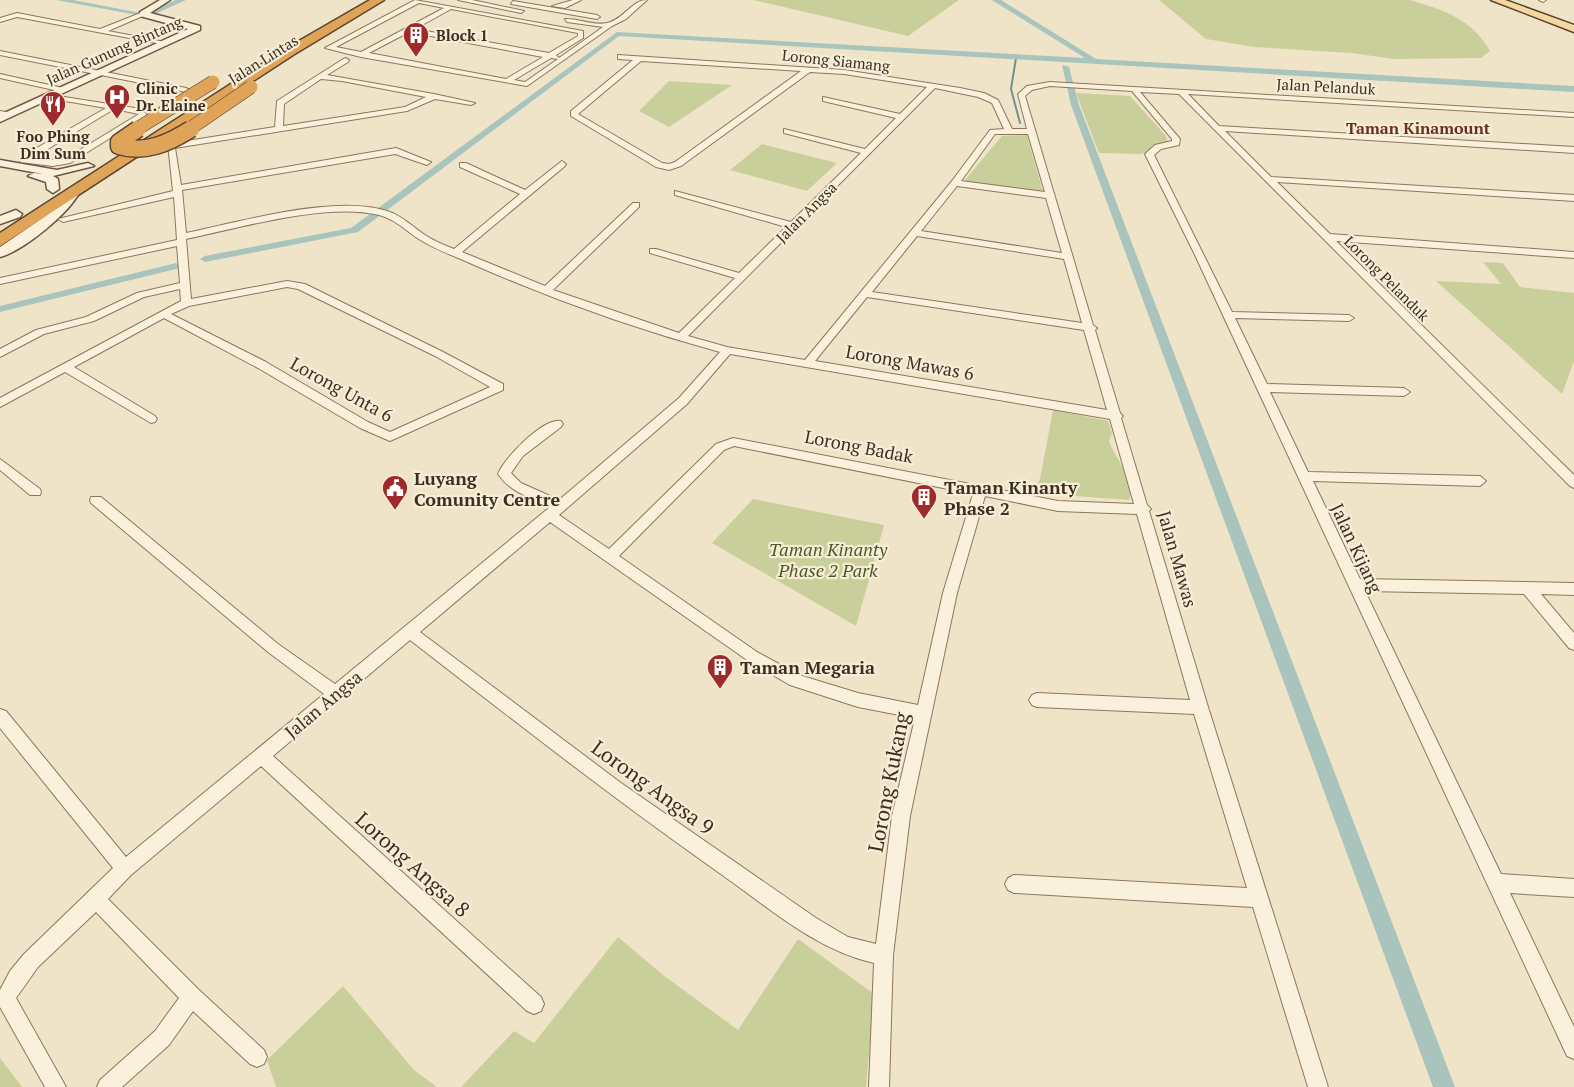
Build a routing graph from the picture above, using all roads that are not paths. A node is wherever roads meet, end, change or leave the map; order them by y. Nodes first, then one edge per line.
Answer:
1 (166, 0) edge
2 (392, 0) edge
3 (461, 0) edge
4 (493, 0) edge
5 (522, 0) edge
6 (578, 0) edge
7 (644, 0) edge
8 (1496, 0) edge
9 (1508, 0) edge
10 (372, 2) edge
11 (449, 8) junction
12 (634, 9) junction
13 (143, 14) junction
14 (607, 16) junction
15 (597, 17) junction
16 (0, 20) edge
17 (617, 23) junction
18 (1574, 24) edge
19 (316, 25) junction
20 (592, 25) junction
21 (609, 26) junction
22 (1574, 29) edge
23 (408, 30) junction
24 (102, 31) junction
25 (331, 36) junction
26 (597, 37) junction
27 (165, 44) junction
28 (267, 50) dead end
29 (0, 53) edge
30 (361, 55) junction
31 (551, 56) junction
32 (621, 57) dead end
33 (640, 58) junction
34 (566, 59) junction
35 (345, 60) dead end
36 (808, 70) junction
37 (101, 74) junction
38 (0, 76) edge
39 (318, 77) junction
40 (217, 79) dead end
41 (508, 81) junction
42 (1076, 85) joint
43 (933, 86) junction
44 (1132, 88) junction
45 (63, 90) junction
46 (186, 90) dead end
47 (1180, 91) junction
48 (48, 96) junction
49 (434, 96) junction
50 (826, 99) dead end
51 (471, 103) dead end
52 (114, 106) junction
53 (1574, 115) edge
54 (3, 116) edge
55 (901, 117) junction
56 (1218, 128) junction
57 (279, 129) junction
58 (1009, 130) junction
59 (787, 131) dead end
60 (1031, 131) junction
61 (169, 145) junction
62 (1574, 150) edge
63 (866, 152) junction
64 (19, 162) junction
65 (427, 162) dead end
66 (0, 163) edge
67 (562, 164) dead end
68 (463, 165) dead end
69 (88, 166) junction
70 (116, 166) junction
71 (0, 170) edge
72 (1268, 179) junction
73 (955, 183) junction
74 (53, 189) junction
75 (177, 191) junction
76 (73, 193) junction
77 (525, 193) junction
78 (678, 193) dead end
79 (1051, 196) junction
80 (1574, 198) edge
81 (636, 205) dead end
82 (5, 219) edge
83 (63, 219) dead end
84 (793, 226) junction
85 (915, 233) junction
86 (1326, 237) junction
87 (182, 239) junction
88 (0, 240) edge
89 (653, 251) dead end
90 (0, 253) edge
91 (455, 253) junction
92 (1574, 255) edge
93 (1068, 257) junction
94 (742, 277) junction
95 (0, 281) edge
96 (185, 285) junction
97 (547, 290) junction
98 (865, 294) junction
99 (186, 303) junction
100 (164, 314) junction
101 (1228, 315) junction
102 (1349, 318) dead end
103 (1092, 328) junction
104 (680, 338) junction
105 (727, 350) junction
106 (0, 354) edge
107 (808, 363) junction
108 (67, 368) junction
109 (1262, 388) junction
110 (1404, 392) dead end
111 (0, 403) edge
112 (1117, 416) junction
113 (151, 419) dead end
114 (557, 423) dead end
115 (0, 463) edge
116 (1304, 476) junction
117 (1571, 478) edge
118 (1480, 481) dead end
119 (980, 491) junction
120 (35, 492) dead end
121 (96, 500) dead end
122 (1144, 509) junction
123 (556, 511) junction
124 (611, 556) junction
125 (1355, 585) junction
126 (1528, 588) junction
127 (1574, 589) edge
128 (410, 632) junction
129 (1574, 644) edge
130 (335, 693) junction
131 (1037, 700) dead end
132 (1200, 707) junction
133 (924, 713) junction
134 (0, 716) edge
135 (261, 756) junction
136 (125, 869) junction
137 (1495, 883) junction
138 (1014, 884) dead end
139 (1574, 888) edge
140 (1260, 898) junction
141 (96, 900) junction
142 (884, 955) junction
143 (192, 998) junction
144 (534, 1004) dead end
145 (1574, 1049) edge
146 (256, 1057) dead end
147 (56, 1087) edge
148 (107, 1087) edge
149 (879, 1087) edge
150 (1318, 1087) edge

1 - 13 street, Jalan Gunung Bintang
2 - 25 highway
3 - 20 street
4 - 15 street
5 - 6 street
7 - 12 street
8 - 22 main road
9 - 18 main road
10 - 19 highway, Jalan Lintas
10 - 25 highway
10 - 61 highway, Jalan Lintas
11 - 23 street
11 - 30 street
11 - 31 street
12 - 14 street
12 - 17 street
13 - 24 street
13 - 27 street, Jalan Gunung Bintang
14 - 15 street
14 - 17 street
15 - 20 street
16 - 24 street
17 - 21 street
19 - 28 highway
19 - 69 highway, Jalan Lintas
20 - 21 street
20 - 26 street
21 - 26 street
23 - 30 street
23 - 31 street
24 - 27 street
25 - 40 highway, bridge
26 - 34 street
27 - 37 street, Jalan Gunung Bintang
29 - 37 street
30 - 41 street
31 - 34 street
31 - 41 street
32 - 33 street, Lorong Siamang
33 - 36 street, Lorong Siamang
33 - 36 street
34 - 41 street
35 - 39 street
36 - 43 street, Lorong Siamang
37 - 45 street, Jalan Gunung Bintang
37 - 46 street
38 - 45 street
39 - 49 street
39 - 57 street
42 - 44 street, Jalan Pelanduk
42 - 60 street, Jalan Mawas
43 - 55 street, Jalan Angsa
43 - 58 street, Lorong Siamang
44 - 47 street, Jalan Pelanduk
44 - 101 street, Jalan Kijang
45 - 48 street, Jalan Gunung Bintang
47 - 53 street, Jalan Pelanduk
47 - 56 street, Lorong Pelanduk
48 - 52 street
48 - 54 street, Jalan Gunung Bintang
49 - 51 street
49 - 57 street
50 - 55 street
52 - 64 street
52 - 64 street
55 - 63 street, Jalan Angsa
56 - 62 street
56 - 72 street, Lorong Pelanduk
57 - 61 street
58 - 60 street
58 - 73 street
59 - 63 street
60 - 79 street, Jalan Mawas
61 - 70 highway, Jalan Lintas
61 - 70 street
61 - 75 street
63 - 84 street, Jalan Angsa
64 - 66 street
64 - 69 street
65 - 75 street
67 - 77 street
68 - 77 street
69 - 74 highway, Jalan Lintas
70 - 76 highway, Jalan Lintas
71 - 74 street
72 - 80 street
72 - 86 street, Lorong Pelanduk
73 - 79 street
73 - 85 street
74 - 82 highway, Jalan Lintas
75 - 83 street
75 - 87 street
76 - 88 highway, Jalan Lintas
76 - 90 street, Jalan Lintas
77 - 91 street
78 - 84 street
79 - 93 street, Jalan Mawas
81 - 97 street
84 - 94 street, Jalan Angsa
85 - 93 street
85 - 98 street
86 - 92 street
86 - 117 street, Lorong Pelanduk
87 - 91 street, Lorong Mawas 6
87 - 95 street, Lorong Mawas 6
87 - 96 street
89 - 94 street
91 - 97 street, Lorong Mawas 6
93 - 103 street, Jalan Mawas
94 - 104 street, Jalan Angsa
96 - 99 street
96 - 106 street
97 - 104 street, Lorong Mawas 6
98 - 103 street
98 - 107 street
99 - 100 street
99 - 100 street, Lorong Unta 6
100 - 108 street
101 - 102 street
101 - 109 street, Jalan Kijang
103 - 112 street, Jalan Mawas
104 - 105 street, Lorong Mawas 6
105 - 107 street, Lorong Mawas 6
105 - 123 street, Jalan Angsa
107 - 112 street, Lorong Mawas 6
108 - 111 street
108 - 113 street
109 - 110 street
109 - 116 street, Jalan Kijang
112 - 122 street, Jalan Mawas
114 - 123 street
115 - 120 street
116 - 118 street
116 - 125 street, Jalan Kijang
119 - 122 street, Lorong Badak
119 - 124 street, Lorong Badak
119 - 133 street, Lorong Kukang
121 - 130 street
122 - 132 street, Jalan Mawas
123 - 124 street
123 - 128 street, Jalan Angsa
124 - 133 street
125 - 126 street
125 - 137 street, Jalan Kijang
126 - 127 street
126 - 129 street
128 - 130 street, Jalan Angsa
128 - 142 street, Lorong Angsa 9
130 - 135 street, Jalan Angsa
131 - 132 street
132 - 140 street, Jalan Mawas
133 - 142 street, Lorong Kukang
134 - 136 street
135 - 136 street, Jalan Angsa
135 - 144 street, Lorong Angsa 8
136 - 141 street, Jalan Angsa
137 - 139 street
137 - 145 street, Jalan Kijang
138 - 140 street
140 - 150 street, Jalan Mawas
141 - 143 street
141 - 147 street, Jalan Angsa
142 - 149 street, Lorong Kukang
143 - 146 street
143 - 148 street

